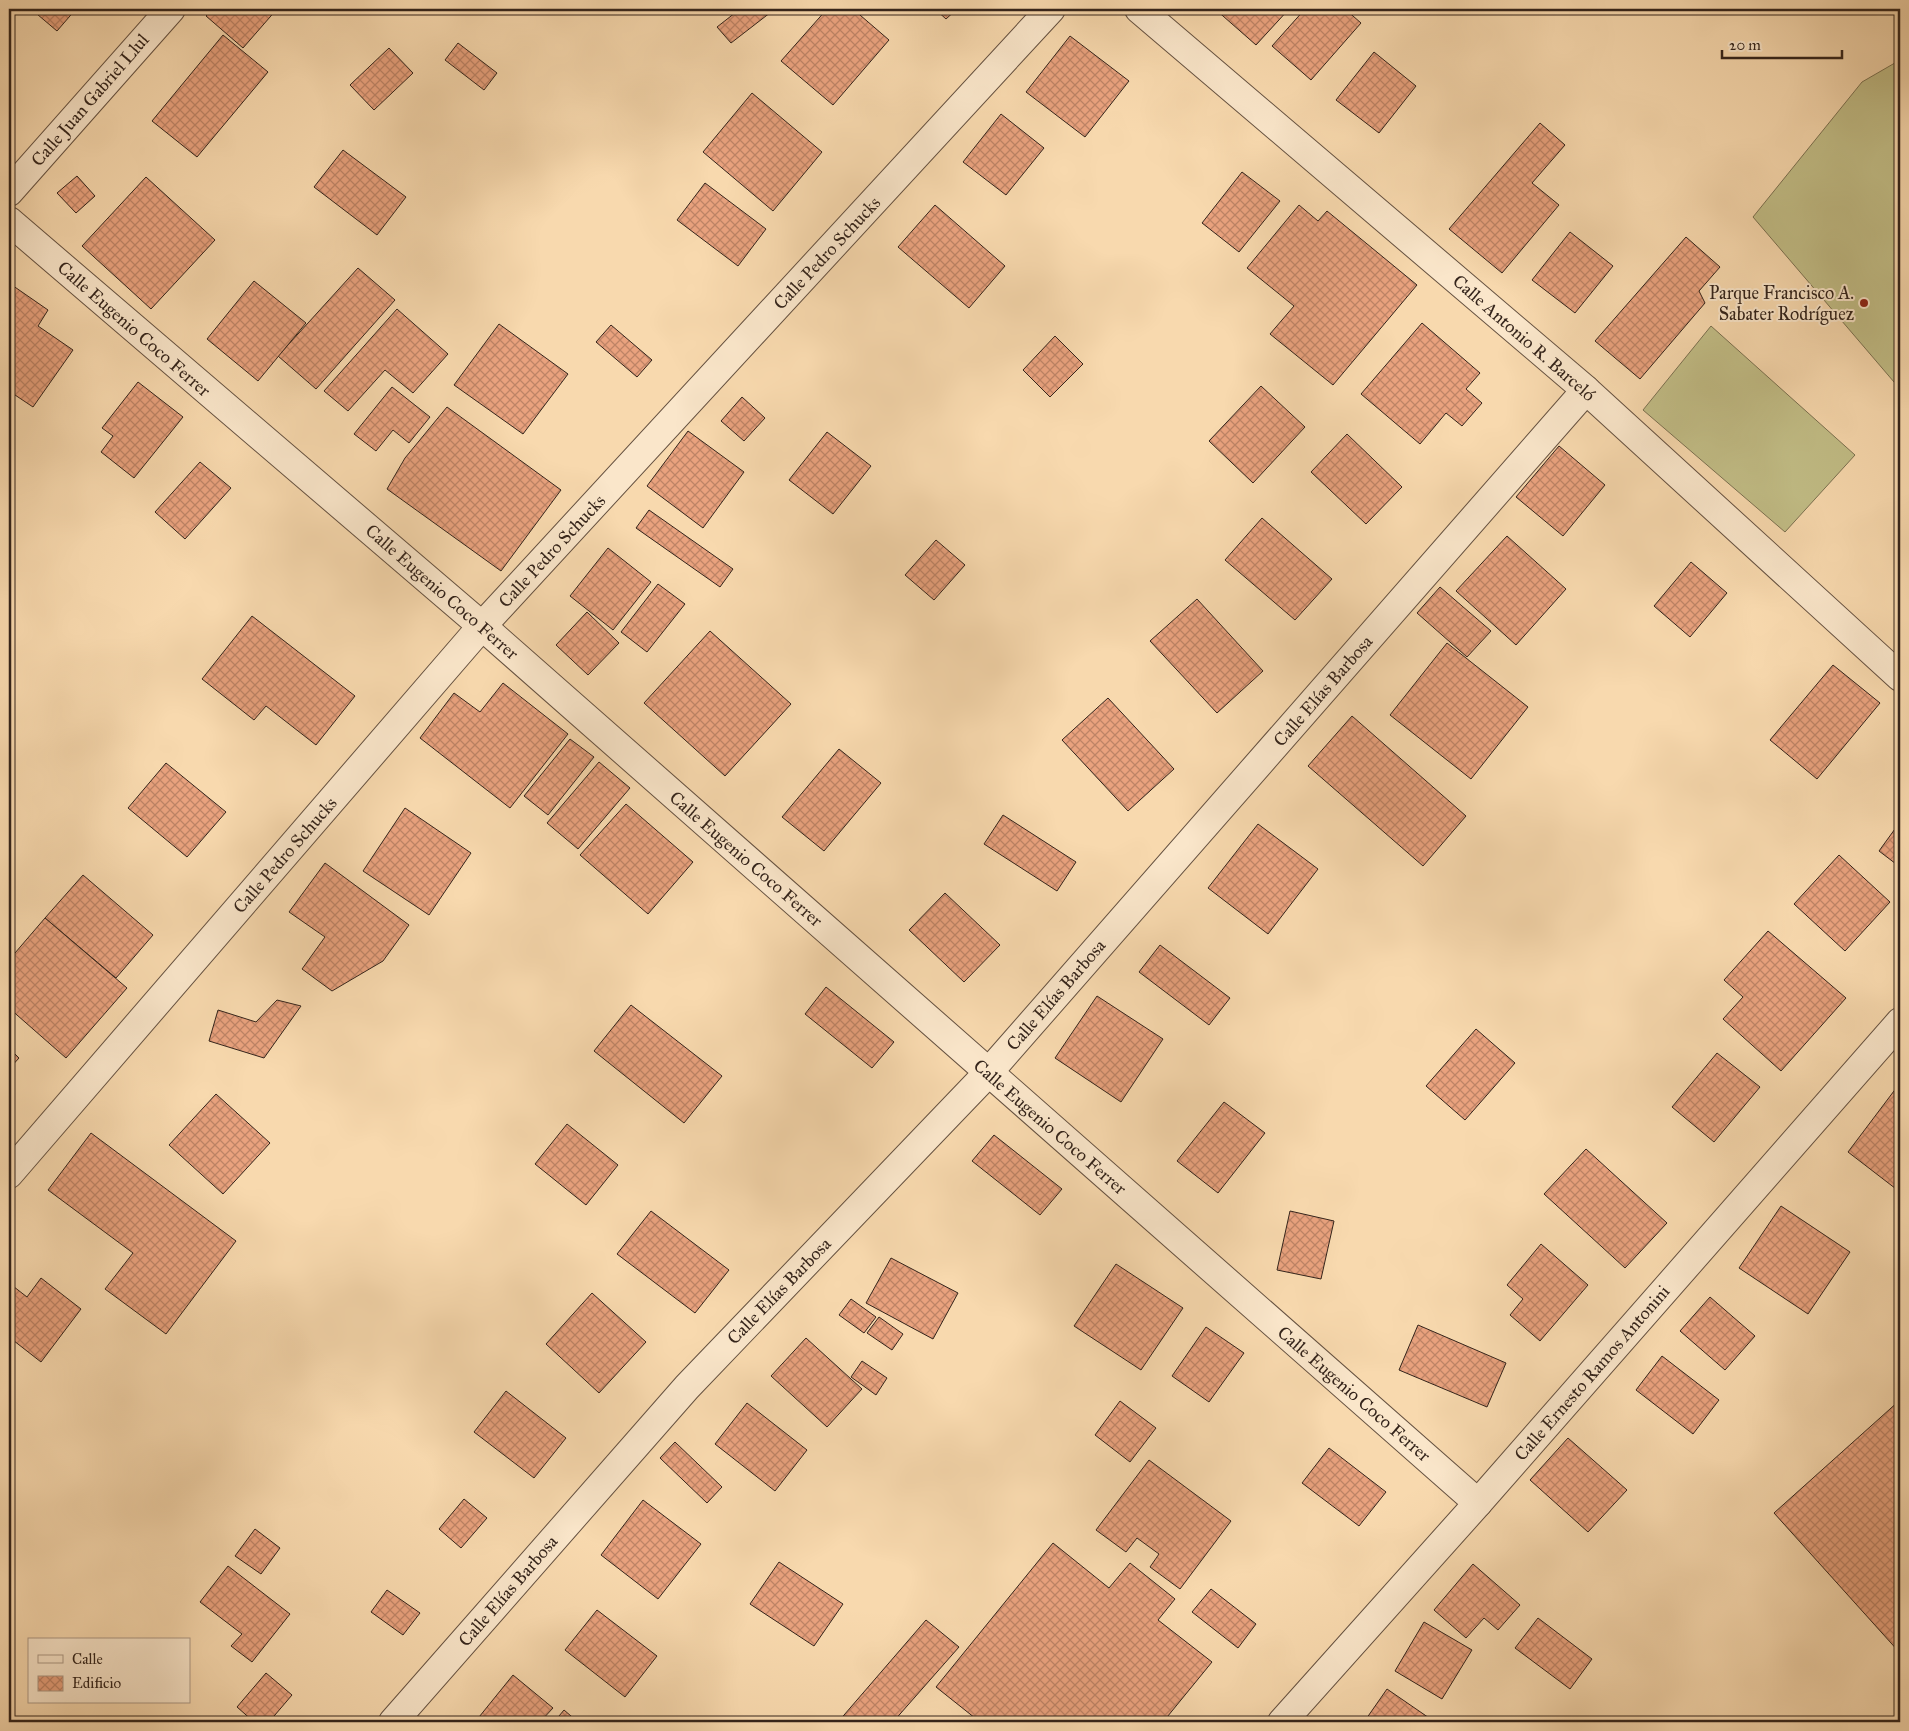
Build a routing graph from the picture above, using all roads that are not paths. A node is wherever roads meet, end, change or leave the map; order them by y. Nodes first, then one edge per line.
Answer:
1 (171, 9) edge
2 (1051, 9) edge
3 (1139, 9) edge
4 (9, 192) edge
5 (9, 221) edge
6 (1586, 390) junction
7 (482, 626) junction
8 (1900, 677) edge
9 (1900, 1022) edge
10 (988, 1073) junction
11 (9, 1174) edge
12 (1478, 1503) junction
13 (393, 1722) edge
14 (1282, 1722) edge

1 - 4 street, Calle Juan Gabriel Llul
2 - 7 street, Calle Pedro Schucks
3 - 6 street, Calle Antonio R. Barceló
5 - 7 street, Calle Eugenio Coco Ferrer
6 - 8 street, Calle Antonio R. Barceló
6 - 10 street, Calle Elías Barbosa
7 - 10 street, Calle Eugenio Coco Ferrer
7 - 11 street, Calle Pedro Schucks
9 - 12 street, Calle Ernesto Ramos Antonini
10 - 12 street, Calle Eugenio Coco Ferrer
10 - 13 street, Calle Elías Barbosa
12 - 14 street, Calle Ernesto Ramos Antonini

